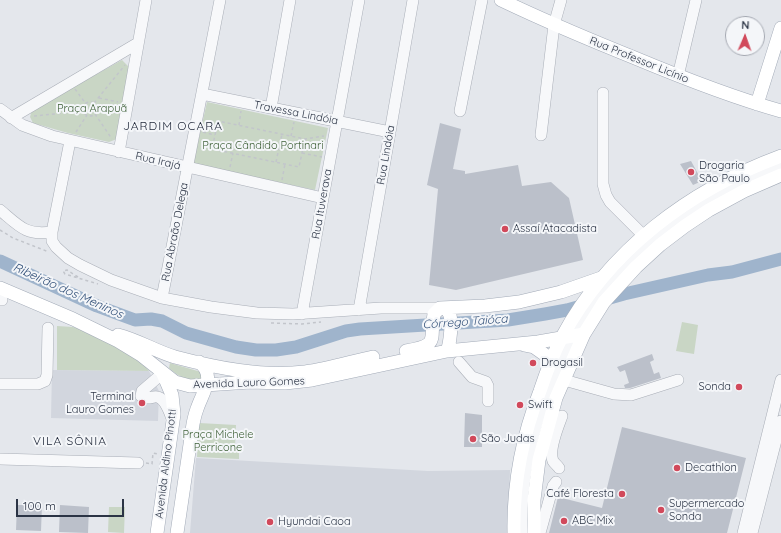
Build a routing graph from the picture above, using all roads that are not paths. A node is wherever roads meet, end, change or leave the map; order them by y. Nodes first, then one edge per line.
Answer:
1 (146, 0) edge
2 (220, 0) edge
3 (290, 0) edge
4 (359, 0) edge
5 (413, 0) edge
6 (482, 0) edge
7 (501, 0) edge
8 (561, 0) edge
9 (696, 0) edge
10 (554, 26) junction
11 (781, 28) edge
12 (138, 43) junction
13 (678, 76) junction
14 (603, 93) dead end
15 (202, 94) junction
16 (757, 104) junction
17 (271, 108) junction
18 (0, 109) edge
19 (460, 111) dead end
20 (781, 111) edge
21 (11, 118) junction
22 (337, 121) junction
23 (390, 132) junction
24 (541, 135) dead end
25 (70, 141) junction
26 (781, 146) edge
27 (119, 152) junction
28 (781, 156) edge
29 (781, 166) edge
30 (187, 168) junction
31 (781, 175) edge
32 (733, 176) junction
33 (759, 185) junction
34 (724, 192) junction
35 (323, 198) junction
36 (0, 210) edge
37 (52, 232) junction
38 (644, 236) junction
39 (606, 287) junction
40 (1, 296) edge
41 (162, 298) junction
42 (359, 310) junction
43 (302, 314) junction
44 (441, 315) junction
45 (586, 315) junction
46 (48, 328) dead end
47 (95, 330) junction
48 (573, 336) junction
49 (520, 344) junction
50 (447, 351) junction
51 (176, 357) junction
52 (551, 359) junction
53 (199, 362) junction
54 (460, 362) dead end
55 (162, 373) junction
56 (564, 380) junction
57 (678, 380) dead end
58 (781, 380) edge
59 (0, 384) edge
60 (229, 384) junction
61 (207, 386) junction
62 (488, 401) dead end
63 (562, 416) dead end
64 (194, 417) junction
65 (173, 421) junction
66 (781, 421) edge
67 (769, 427) junction
68 (778, 449) edge
69 (0, 459) edge
70 (138, 463) road end
71 (560, 468) dead end
72 (165, 479) junction
73 (556, 482) dead end
74 (184, 483) junction
75 (749, 532) edge
76 (157, 533) edge
77 (177, 533) edge
78 (514, 533) edge
79 (522, 533) edge
80 (534, 533) edge
81 (540, 533) edge

1 - 12 street
2 - 15 street, Rua Abraão Delega
3 - 17 street
4 - 22 street, Rua Ituverava
5 - 23 street, Rua Lindóia
6 - 19 street
7 - 10 main road, Rua Professor Licínio
8 - 10 street
9 - 13 street
10 - 13 main road, Rua Professor Licínio
10 - 24 street
11 - 16 main road
12 - 21 street
12 - 27 street
13 - 16 main road, Rua Professor Licínio
14 - 38 street
15 - 17 street, Travessa Lindóia
15 - 30 street, Rua Abraão Delega
16 - 20 main road, Rua Professor Licínio
17 - 22 street, Travessa Lindóia
18 - 21 street, Rua Irajá
21 - 25 street, Rua Irajá
22 - 23 street, Travessa Lindóia
22 - 35 street, Rua Ituverava
23 - 42 street, Rua Lindóia
25 - 27 street, Rua Irajá
25 - 37 street
26 - 32 main road
27 - 30 street, Rua Irajá
28 - 32 main road
29 - 34 street
30 - 35 street, Rua Irajá
30 - 41 street, Rua Abraão Delega
31 - 33 main road
32 - 38 main road
33 - 34 street
33 - 39 main road
34 - 39 street
35 - 43 street, Rua Ituverava
36 - 37 street
37 - 41 street
38 - 39 main road
39 - 44 main road
39 - 45 main road
39 - 45 main road
40 - 47 main road, Avenida Lauro Gomes
41 - 43 street
42 - 43 street
42 - 44 street
44 - 50 main road
44 - 53 main road, Avenida Lauro Gomes
45 - 48 main road
45 - 48 main road
46 - 59 street
47 - 51 main road, Avenida Lauro Gomes
47 - 55 main road, Avenida Lauro Gomes
48 - 49 main road, Avenida Lauro Gomes
48 - 52 main road
48 - 56 main road
48 - 79 street
49 - 50 main road, Avenida Lauro Gomes
49 - 52 main road, Avenida Lauro Gomes
50 - 60 main road, Avenida Lauro Gomes
51 - 53 main road, Avenida Lauro Gomes
51 - 55 main road
52 - 78 main road
53 - 61 main road
54 - 62 street
55 - 61 main road, Avenida Lauro Gomes
55 - 65 main road, Avenida Aldino Pinotti
55 - 65 street
56 - 57 street
56 - 80 main road
58 - 67 street
60 - 61 main road, Avenida Lauro Gomes
60 - 64 main road
61 - 64 main road, Avenida Aldino Pinotti
63 - 71 street
64 - 74 main road, Avenida Aldino Pinotti
65 - 72 main road, Avenida Aldino Pinotti
66 - 68 street
67 - 68 street
67 - 75 street
68 - 75 street
69 - 70 street
72 - 74 main road
72 - 76 main road, Avenida Aldino Pinotti
73 - 81 street
74 - 77 main road, Avenida Aldino Pinotti

